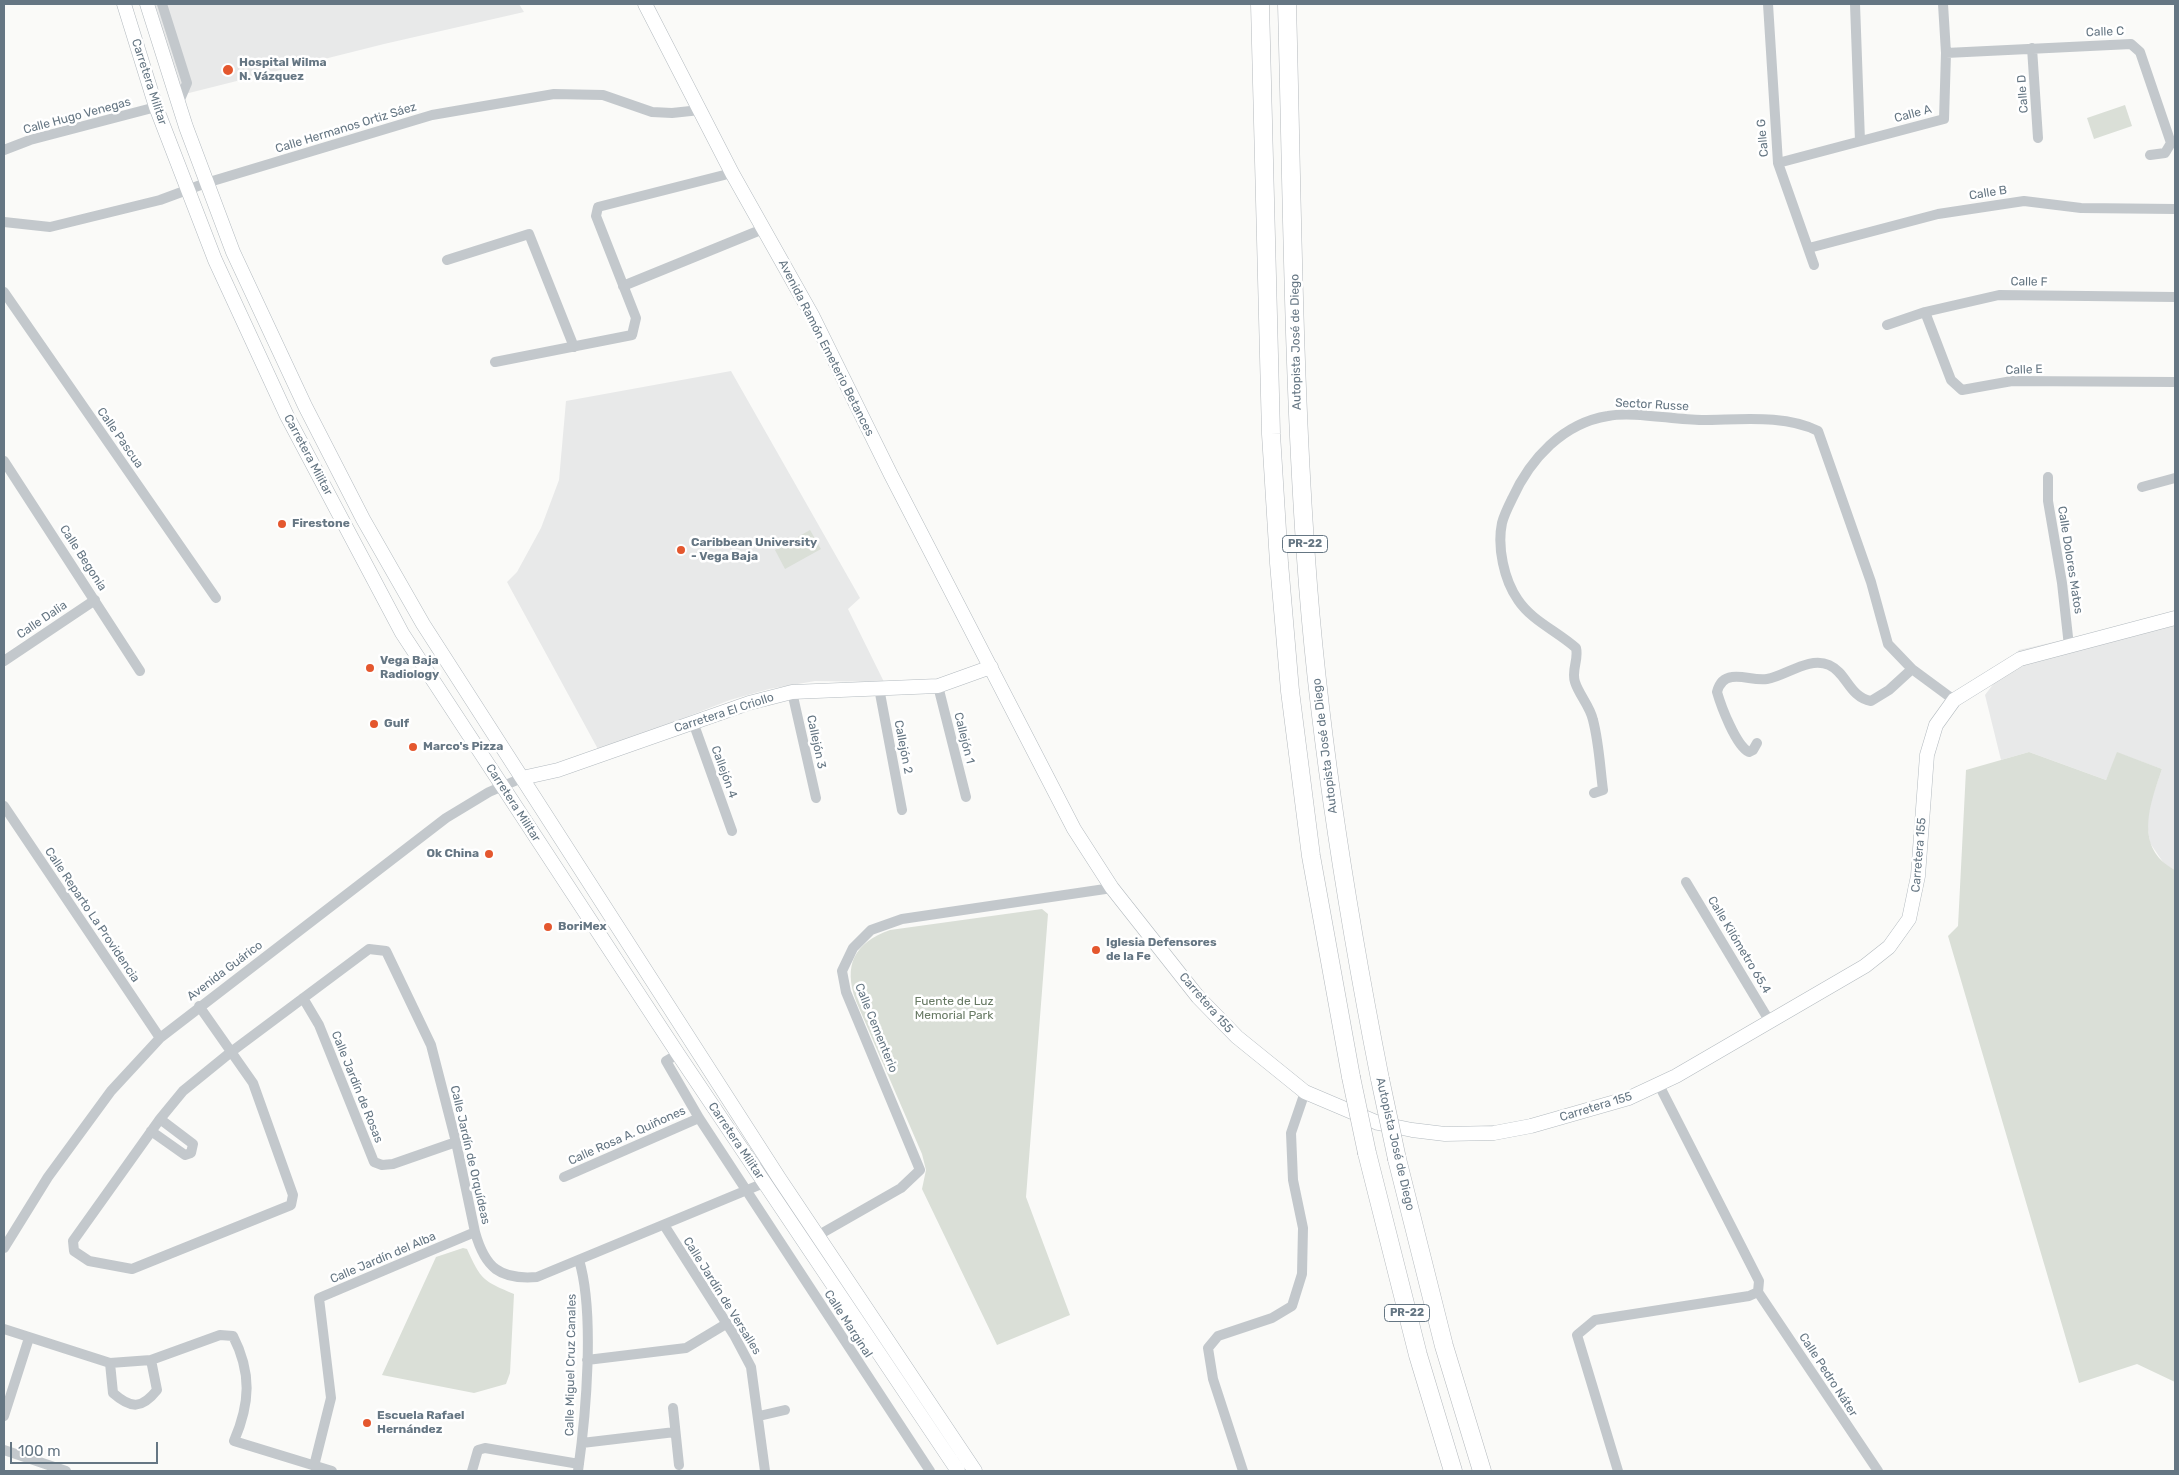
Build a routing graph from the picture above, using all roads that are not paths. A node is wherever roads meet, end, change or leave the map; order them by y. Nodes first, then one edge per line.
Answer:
1 (124, 4) edge
2 (147, 4) edge
3 (162, 4) edge
4 (645, 4) edge
5 (1260, 4) edge
6 (1287, 4) edge
7 (1768, 4) edge
8 (1855, 4) edge
9 (1943, 4) edge
10 (2032, 48) junction
11 (1946, 53) junction
12 (178, 104) junction
13 (156, 107) junction
14 (700, 110) junction
15 (2038, 138) dead end
16 (1860, 141) junction
17 (4, 150) edge
18 (2150, 155) dead end
19 (1778, 163) junction
20 (732, 173) junction
21 (206, 183) junction
22 (187, 190) junction
23 (2175, 209) edge
24 (4, 222) edge
25 (763, 229) junction
26 (1809, 248) junction
27 (447, 260) dead end
28 (1814, 264) dead end
29 (623, 286) junction
30 (4, 292) edge
31 (2175, 297) edge
32 (1925, 312) junction
33 (1887, 325) dead end
34 (574, 346) junction
35 (495, 362) dead end
36 (2175, 382) edge
37 (4, 461) edge
38 (2048, 477) dead end
39 (2175, 478) edge
40 (2142, 487) dead end
41 (216, 598) dead end
42 (95, 600) junction
43 (2175, 618) edge
44 (2070, 646) junction
45 (4, 661) edge
46 (991, 667) junction
47 (1912, 669) junction
48 (140, 670) dead end
49 (938, 686) junction
50 (879, 688) junction
51 (792, 692) junction
52 (1954, 700) junction
53 (693, 722) junction
54 (1757, 743) dead end
55 (522, 778) junction
56 (503, 786) junction
57 (1594, 793) dead end
58 (966, 797) dead end
59 (816, 798) dead end
60 (4, 806) edge
61 (902, 810) dead end
62 (732, 831) dead end
63 (1686, 882) dead end
64 (1112, 888) junction
65 (303, 998) junction
66 (199, 1006) junction
67 (1770, 1022) junction
68 (160, 1038) junction
69 (230, 1052) junction
70 (678, 1054) junction
71 (1659, 1085) junction
72 (1306, 1092) junction
73 (699, 1118) junction
74 (160, 1119) junction
75 (151, 1131) junction
76 (456, 1142) junction
77 (564, 1177) dead end
78 (764, 1183) junction
79 (745, 1191) junction
80 (664, 1225) junction
81 (475, 1232) junction
82 (817, 1236) junction
83 (4, 1248) edge
84 (579, 1260) junction
85 (1758, 1292) junction
86 (726, 1324) junction
87 (4, 1329) edge
88 (29, 1338) junction
89 (151, 1360) junction
90 (586, 1360) junction
91 (110, 1363) junction
92 (673, 1408) dead end
93 (785, 1410) dead end
94 (4, 1416) edge
95 (759, 1416) junction
96 (675, 1432) junction
97 (582, 1443) junction
98 (4, 1450) edge
99 (679, 1465) dead end
100 (314, 1466) junction
101 (579, 1468) edge
102 (971, 1470) edge
103 (66, 1471) edge
104 (332, 1471) edge
105 (472, 1471) edge
106 (765, 1471) edge
107 (930, 1471) edge
108 (958, 1471) edge
109 (1243, 1471) edge
110 (1453, 1471) edge
111 (1482, 1471) edge
112 (1618, 1471) edge
113 (1878, 1471) edge

1 - 13 main road, Carretera Militar
2 - 12 main road, Carretera Militar
3 - 12 street
4 - 14 main road, Avenida Ramón Emeterio Betances
5 - 110 highway, PR-22, bridge
6 - 111 highway, Autopista José de Diego / PR-22, bridge
7 - 19 street, Calle G
8 - 16 street
9 - 11 street, Calle A
10 - 11 street, Calle C
10 - 15 street, Calle D
10 - 18 street, Calle C
11 - 16 street, Calle A
12 - 21 main road, Carretera Militar
13 - 17 street, Calle Hugo Venegas
13 - 22 main road, Carretera Militar
14 - 20 main road, Avenida Ramón Emeterio Betances
14 - 21 street, Calle Hermanos Ortiz Sáez
16 - 19 street, Calle A
19 - 26 street, Calle G
20 - 25 main road, Avenida Ramón Emeterio Betances
20 - 29 street
21 - 22 street, Calle Hermanos Ortiz Sáez
21 - 55 main road, Carretera Militar
22 - 24 street, Calle Hermanos Ortiz Sáez
22 - 56 main road, Carretera Militar
23 - 26 street, Calle B
25 - 29 street
25 - 46 main road, Avenida Ramón Emeterio Betances
26 - 28 street, Calle G
27 - 34 street
29 - 34 street
30 - 41 street, Calle Pascua
31 - 32 street, Calle F
32 - 33 street, Calle F
32 - 36 street, Calle E
34 - 35 street
37 - 42 street, Calle Begonia
38 - 44 street, Calle Dolores Matos
39 - 40 street
42 - 45 street, Calle Dalia
42 - 48 street, Calle Begonia
43 - 44 main road, Carretera 155
44 - 52 main road, Carretera 155
46 - 49 main road, Carretera El Criollo
46 - 64 main road, Carretera 155
47 - 52 street, Sector Russe
47 - 54 street
47 - 57 street, Sector Russe
49 - 50 main road, Carretera El Criollo
49 - 58 street, Callejón 1
50 - 51 main road, Carretera El Criollo
50 - 61 street, Callejón 2
51 - 53 main road, Carretera El Criollo
51 - 59 street, Callejón 3
52 - 67 main road, Carretera 155
53 - 55 main road, Carretera El Criollo
53 - 62 street, Callejón 4
55 - 56 street, Avenida Guárico
55 - 82 main road, Carretera Militar
56 - 66 street, Avenida Guárico
56 - 70 main road, Carretera Militar
60 - 68 street, Calle Reparto La Providencia
63 - 67 street, Calle Kilómetro 65.4
64 - 72 main road, Carretera 155
64 - 82 street, Calle Cementerio
65 - 69 street, Calle Jardín de Orquídeas
65 - 76 street, Calle Jardín de Rosas
65 - 76 street, Calle Jardín de Orquídeas
66 - 68 street, Avenida Guárico
66 - 69 street, Calle Jardín de Orquídeas
67 - 71 main road, Carretera 155
68 - 83 street, Avenida Guárico
69 - 74 street, Calle Jardín de Orquídeas
69 - 75 street, Calle Jardín de Orquídeas
70 - 73 street, Calle Marginal
70 - 78 main road, Carretera Militar
71 - 72 main road, Carretera 155
71 - 85 street
72 - 109 street
73 - 77 street, Calle Rosa A. Quiñones
73 - 79 street, Calle Marginal
74 - 75 street, Calle Jardín de Orquídeas
74 - 75 street
76 - 81 street, Calle Jardín de Orquídeas
78 - 79 street, Calle Jardín de Orquídeas
78 - 108 main road, Carretera Militar
79 - 80 street, Calle Jardín de Orquídeas
79 - 107 street, Calle Marginal
80 - 84 street, Calle Jardín de Orquídeas
80 - 86 street, Calle Jardín de Versalles
81 - 84 street, Calle Jardín de Orquídeas
81 - 100 street, Calle Jardín del Alba
82 - 102 main road, Carretera Militar
84 - 90 street, Calle Miguel Cruz Canales
85 - 112 street
85 - 113 street, Calle Pedro Náter
86 - 90 street
86 - 95 street, Calle Jardín de Versalles
87 - 88 street
88 - 91 street
88 - 94 street
89 - 91 street
89 - 91 street
89 - 100 street
90 - 97 street, Calle Miguel Cruz Canales
92 - 96 street
93 - 95 street
95 - 106 street, Calle Jardín de Versalles
96 - 97 street
96 - 99 street
97 - 101 street, Calle Miguel Cruz Canales
98 - 103 street
100 - 104 street
101 - 105 street

